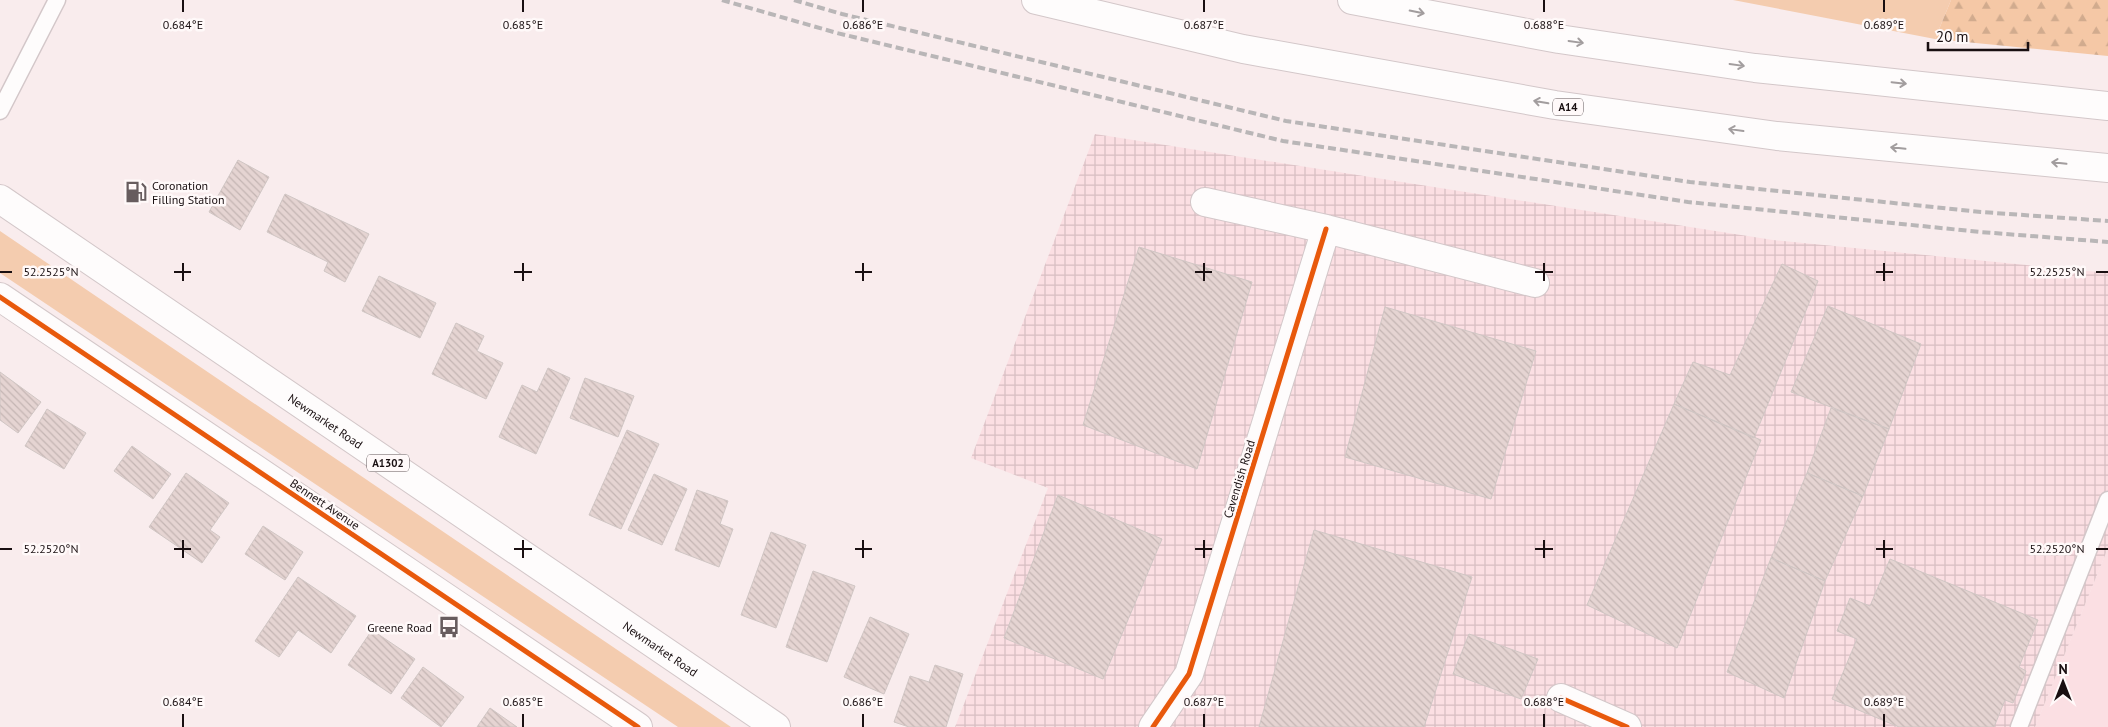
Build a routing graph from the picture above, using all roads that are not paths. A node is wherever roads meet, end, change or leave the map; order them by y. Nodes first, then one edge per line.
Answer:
1 (57, 0) edge
2 (1036, 0) edge
3 (1352, 0) edge
4 (2108, 106) edge
5 (0, 111) edge
6 (2108, 168) edge
7 (0, 199) edge
8 (1205, 202) dead end
9 (1326, 229) junction
10 (1535, 283) dead end
11 (0, 297) edge
12 (2108, 500) edge
13 (1561, 698) dead end
14 (620, 722) edge
15 (776, 727) edge
16 (1153, 727) edge
17 (1627, 727) edge
18 (2020, 727) edge

1 - 5 lane
6 -> 2 main road, A14
3 -> 4 main road
7 - 15 main road, Newmarket Road / A1302
8 - 9 main road
9 - 10 main road
9 - 16 main road, Cavendish Road
11 - 14 main road, Bennett Avenue
12 - 18 lane
13 - 17 main road

